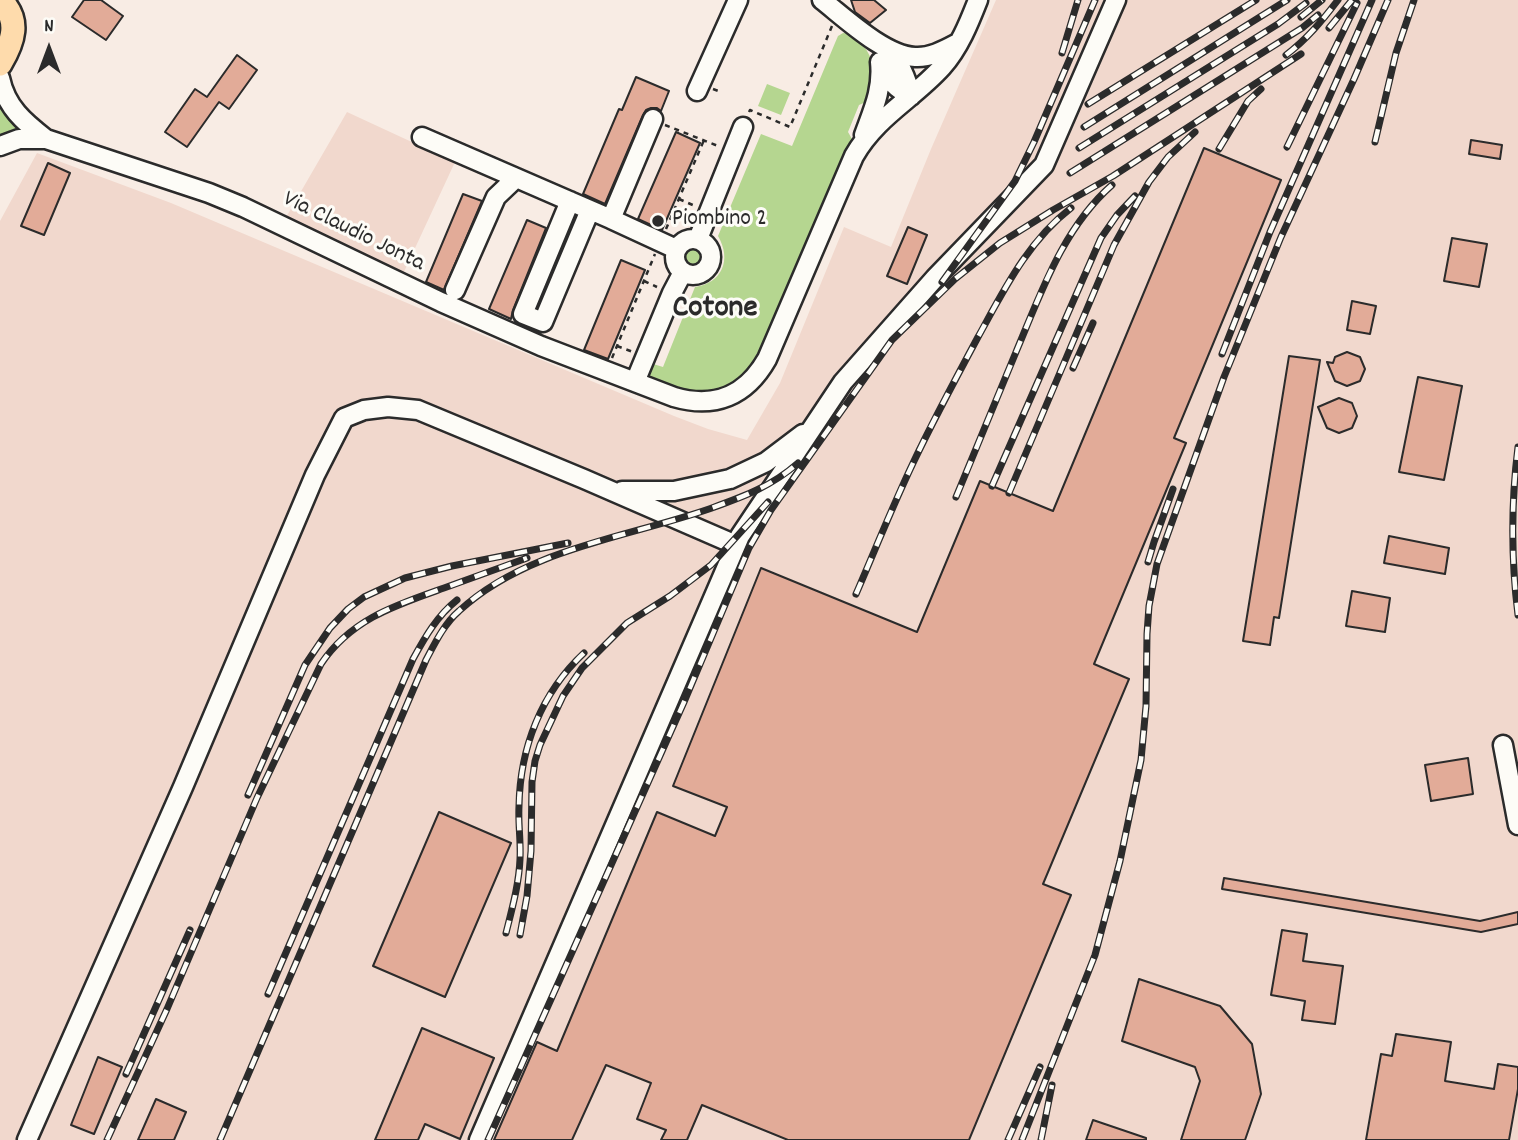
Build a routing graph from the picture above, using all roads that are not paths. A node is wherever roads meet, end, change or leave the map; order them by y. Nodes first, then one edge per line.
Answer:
1 (738, 0) edge
2 (978, 0) edge
3 (1116, 0) edge
4 (11, 6) edge
5 (830, 6) edge
6 (958, 44) junction
7 (883, 55) junction
8 (0, 64) edge
9 (0, 78) edge
10 (697, 91) dead end
11 (911, 96) junction
12 (653, 119) road end
13 (743, 127) road end
14 (422, 137) dead end
15 (46, 139) junction
16 (862, 142) junction
17 (0, 146) edge
18 (516, 178) junction
19 (570, 201) junction
20 (590, 210) junction
21 (611, 219) junction
22 (698, 239) junction
23 (676, 249) junction
24 (683, 272) junction
25 (455, 290) dead end
26 (635, 382) junction
27 (814, 425) junction
28 (603, 488) junction
29 (736, 545) junction
30 (1503, 745) dead end
31 (1518, 825) edge
32 (27, 1140) edge
33 (479, 1140) edge

1 - 10 street
2 - 6 street, Via Claudio Jonta
3 - 27 street
4 - 8 main road
5 - 7 street
6 - 7 street
6 - 11 street, Via Claudio Jonta
7 - 11 street
7 - 16 street
9 - 15 street, Via Claudio Jonta
11 - 16 street, Via Claudio Jonta
12 - 21 street
13 - 22 street
14 - 18 street
15 - 17 street, Via Claudio Jonta
15 - 26 street, Via Claudio Jonta
16 - 26 street, Via Claudio Jonta
18 - 19 street
18 - 25 street
19 - 20 street
19 - 20 street
20 - 21 street
21 - 23 street
22 - 23 street
22 - 24 street
23 - 24 street
24 - 26 street
27 - 28 street
27 - 29 street
28 - 29 street
28 - 32 street
29 - 33 street
30 - 31 street

